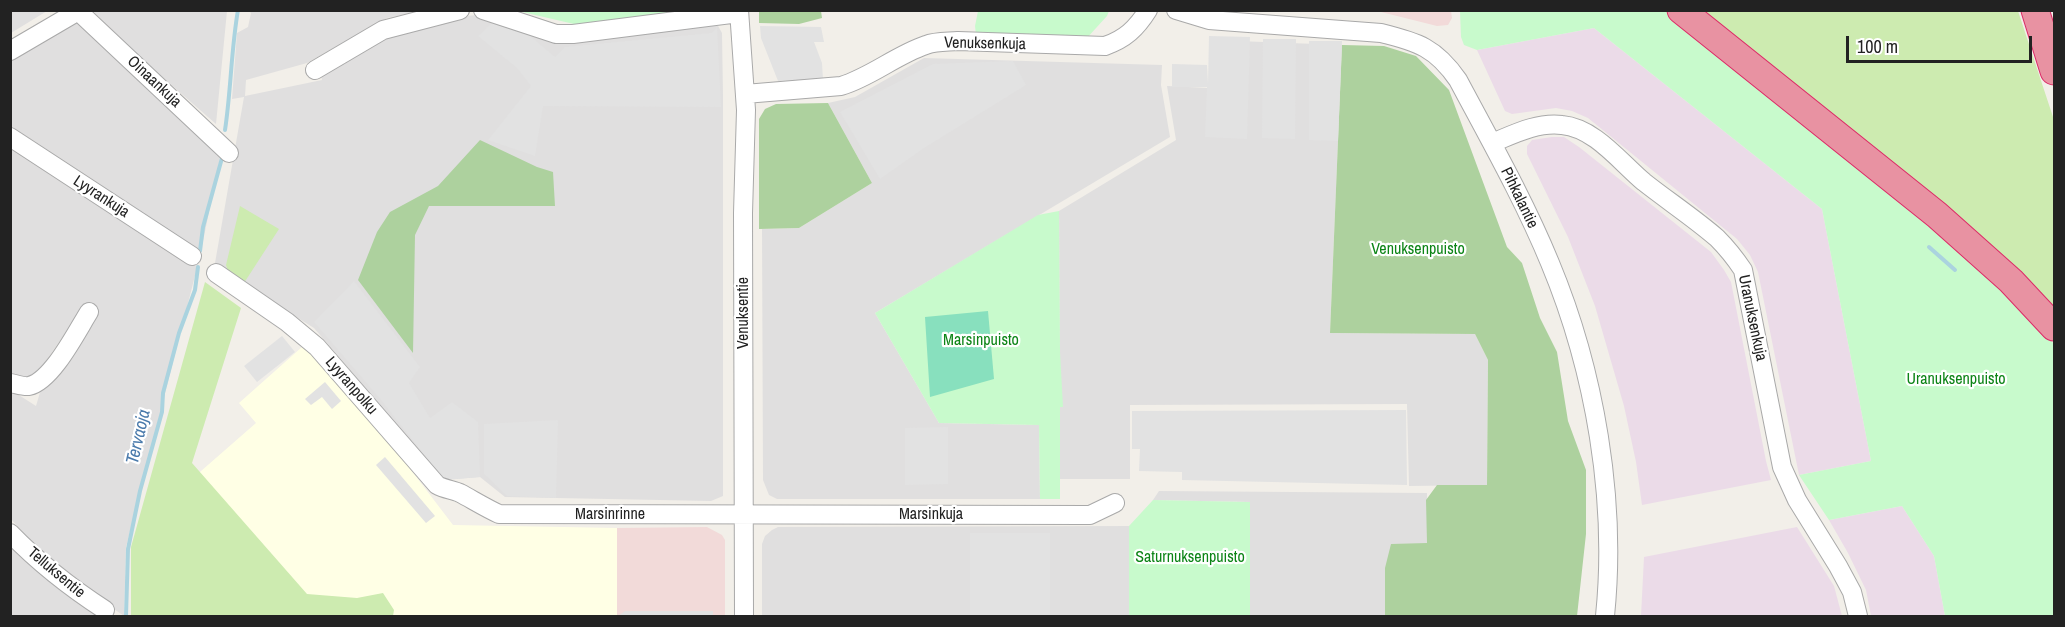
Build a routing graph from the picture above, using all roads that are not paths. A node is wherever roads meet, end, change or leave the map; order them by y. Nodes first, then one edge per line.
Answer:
1 (460, 10) edge
2 (483, 10) edge
3 (1148, 10) edge
4 (1176, 10) edge
5 (1681, 10) edge
6 (2035, 10) edge
7 (79, 11) edge
8 (739, 12) edge
9 (10, 51) edge
10 (315, 70) dead end
11 (2055, 71) edge
12 (746, 94) junction
13 (10, 137) edge
14 (1492, 143) junction
15 (229, 153) dead end
16 (192, 256) dead end
17 (216, 273) dead end
18 (89, 312) dead end
19 (2055, 327) edge
20 (10, 383) edge
21 (1115, 503) dead end
22 (478, 504) joint
23 (745, 515) junction
24 (10, 533) edge
25 (105, 610) dead end
26 (744, 616) edge
27 (1605, 616) edge
28 (1858, 616) edge

1 - 10 street
2 - 8 street
3 - 12 street, Venuksenkuja
4 - 14 street, Pihkalantie
5 - 19 highway
6 - 11 highway
7 - 9 street
7 - 15 street, Oinaankuja
8 - 12 street, Venuksentie
12 - 23 street, Venuksentie
13 - 16 street, Lyyrankuja
14 - 27 street, Pihkalantie
14 - 28 street, Uranuksenkuja
17 - 22 street, Lyyranpolku
18 - 20 street
21 - 23 street, Marsinkuja
22 - 23 street, Marsinrinne
23 - 26 street, Venuksentie
24 - 25 street, Telluksentie

